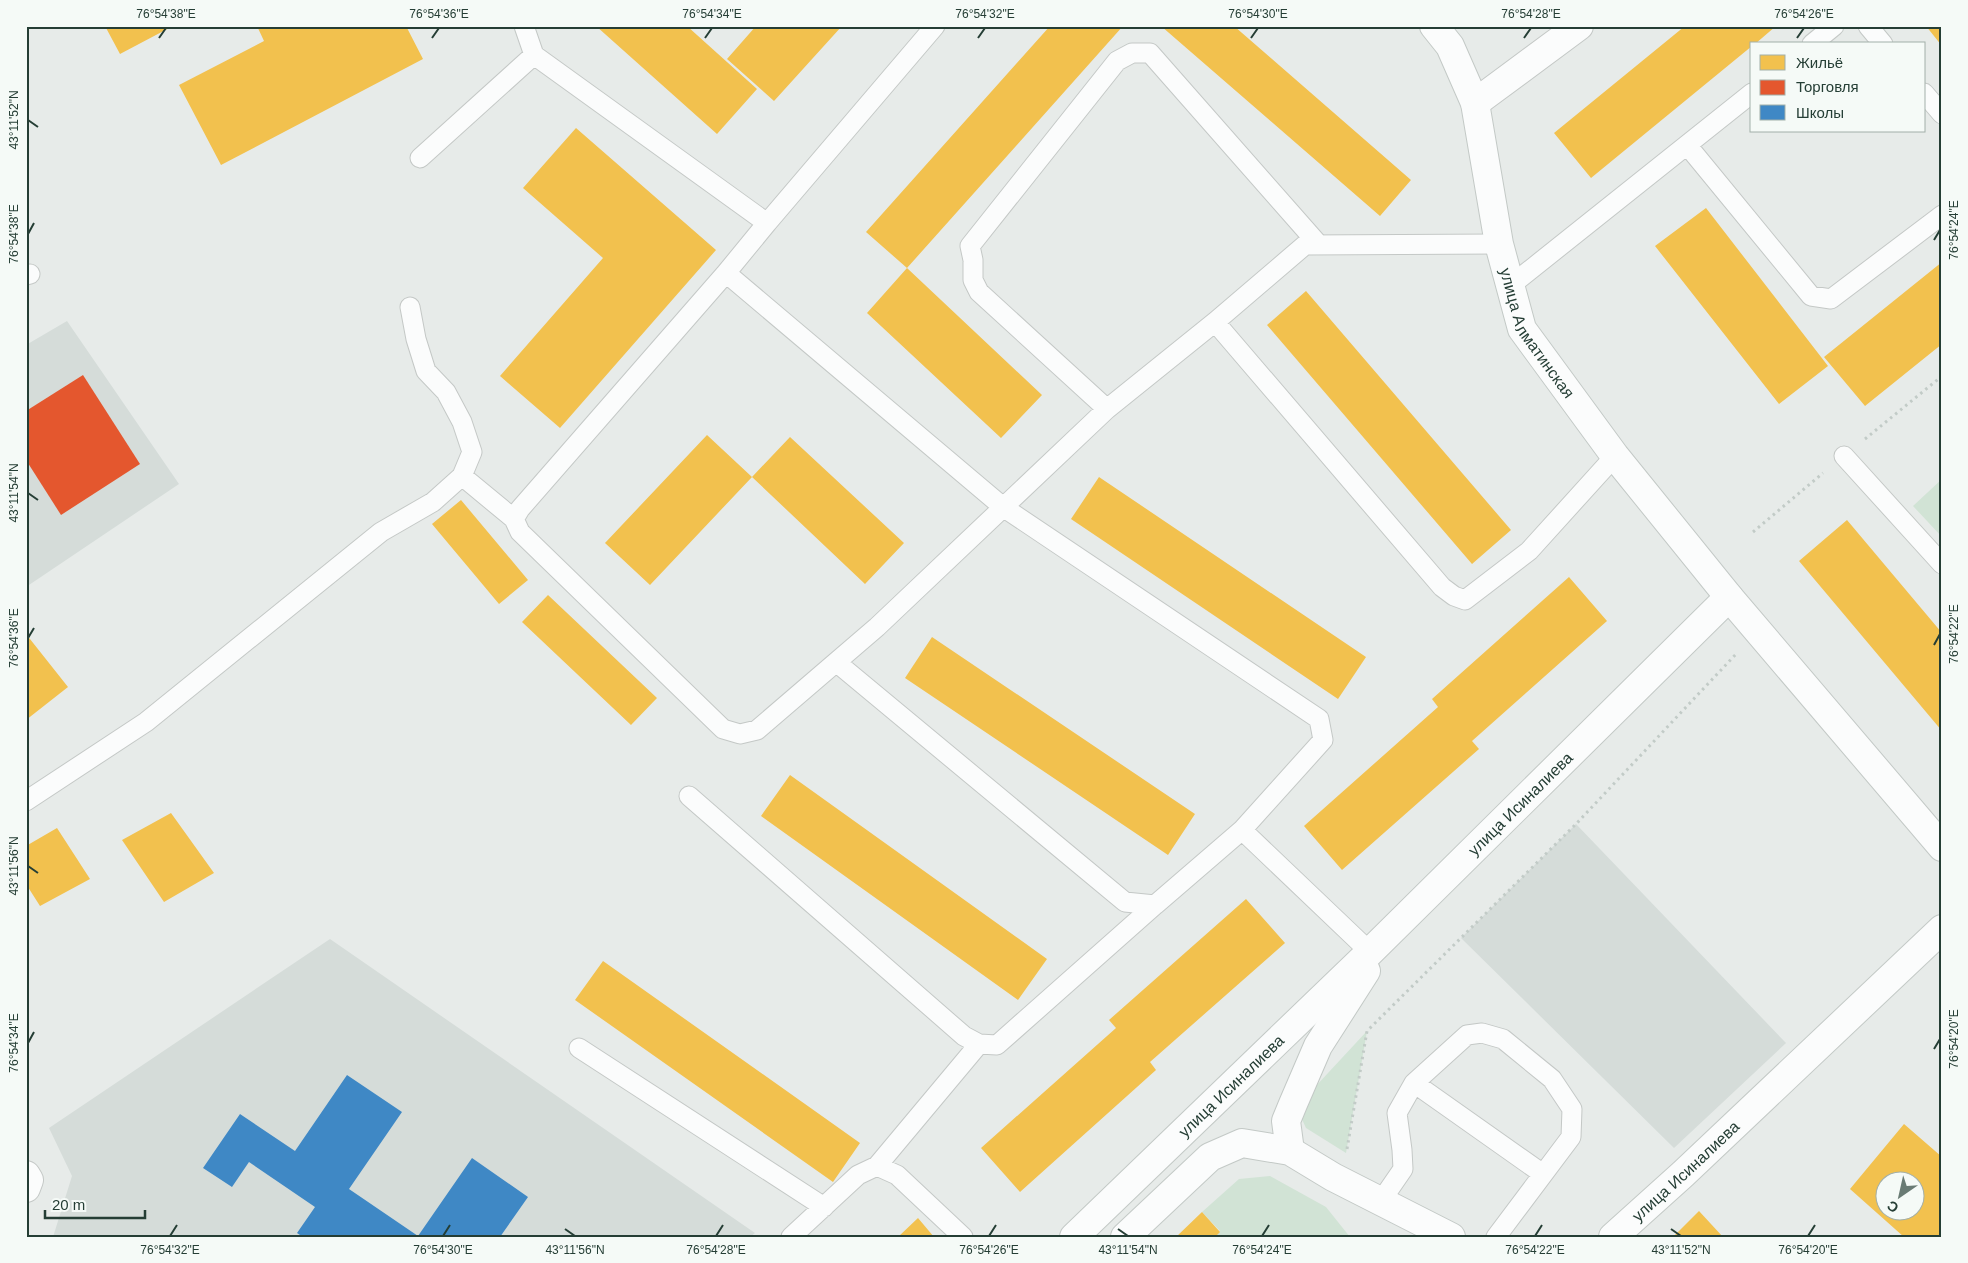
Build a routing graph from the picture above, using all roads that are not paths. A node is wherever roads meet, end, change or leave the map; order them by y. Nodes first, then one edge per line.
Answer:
1 (524, 26) edge
2 (935, 26) edge
3 (1434, 26) edge
4 (1579, 26) edge
5 (1834, 26) edge
6 (1868, 26) edge
7 (1814, 42) edge
8 (1881, 42) edge
9 (534, 55) junction
10 (1750, 95) edge
11 (1926, 95) edge
12 (1475, 103) junction
13 (1942, 114) edge
14 (1687, 145) junction
15 (420, 158) dead end
16 (1942, 216) edge
17 (767, 223) junction
18 (1499, 244) junction
19 (1318, 245) junction
20 (726, 273) junction
21 (1510, 286) junction
22 (410, 307) dead end
23 (1215, 322) junction
24 (1107, 409) junction
25 (1615, 456) junction
26 (1844, 456) dead end
27 (462, 476) junction
28 (1003, 507) junction
29 (514, 519) junction
30 (1942, 564) edge
31 (1729, 597) junction
32 (836, 662) junction
33 (689, 796) dead end
34 (26, 801) edge
35 (1242, 830) junction
36 (1942, 847) edge
37 (1155, 905) junction
38 (1936, 934) edge
39 (1379, 943) junction
40 (979, 1044) junction
41 (579, 1048) dead end
42 (1414, 1083) junction
43 (1290, 1151) junction
44 (877, 1166) junction
45 (1543, 1174) junction
46 (26, 1175) edge
47 (26, 1188) edge
48 (1381, 1201) junction
49 (824, 1207) junction
50 (791, 1237) edge
51 (963, 1237) edge
52 (1074, 1237) edge
53 (1125, 1237) edge
54 (1451, 1237) edge
55 (1496, 1237) edge
56 (1614, 1237) edge

1 - 9 lane
2 - 17 lane
3 - 12 street, улица Алматинская
4 - 12 street
5 - 7 lane
6 - 8 lane
9 - 15 lane
9 - 17 lane
10 - 14 lane
11 - 13 lane
12 - 18 street, улица Алматинская
14 - 16 lane
14 - 21 lane
17 - 20 lane
18 - 19 lane
18 - 21 street, улица Алматинская
19 - 23 lane
19 - 24 lane
20 - 28 lane
20 - 29 lane
21 - 25 street, улица Алматинская
22 - 27 lane
23 - 24 lane
23 - 25 lane
24 - 28 lane
25 - 31 street, улица Алматинская
26 - 30 lane
27 - 29 lane
27 - 34 lane
28 - 32 lane
28 - 35 lane
29 - 32 lane
31 - 36 street
31 - 39 street, улица Исиналиева
32 - 37 lane
33 - 40 lane
35 - 37 lane
35 - 39 lane
37 - 40 lane
38 - 56 street, улица Исиналиева
39 - 43 street
39 - 52 street, улица Исиналиева
40 - 44 lane
41 - 49 lane
42 - 45 lane
42 - 45 lane
42 - 48 lane
43 - 48 street
43 - 53 street
44 - 49 lane
44 - 51 lane
45 - 55 lane
46 - 47 street
48 - 54 street
49 - 50 lane

